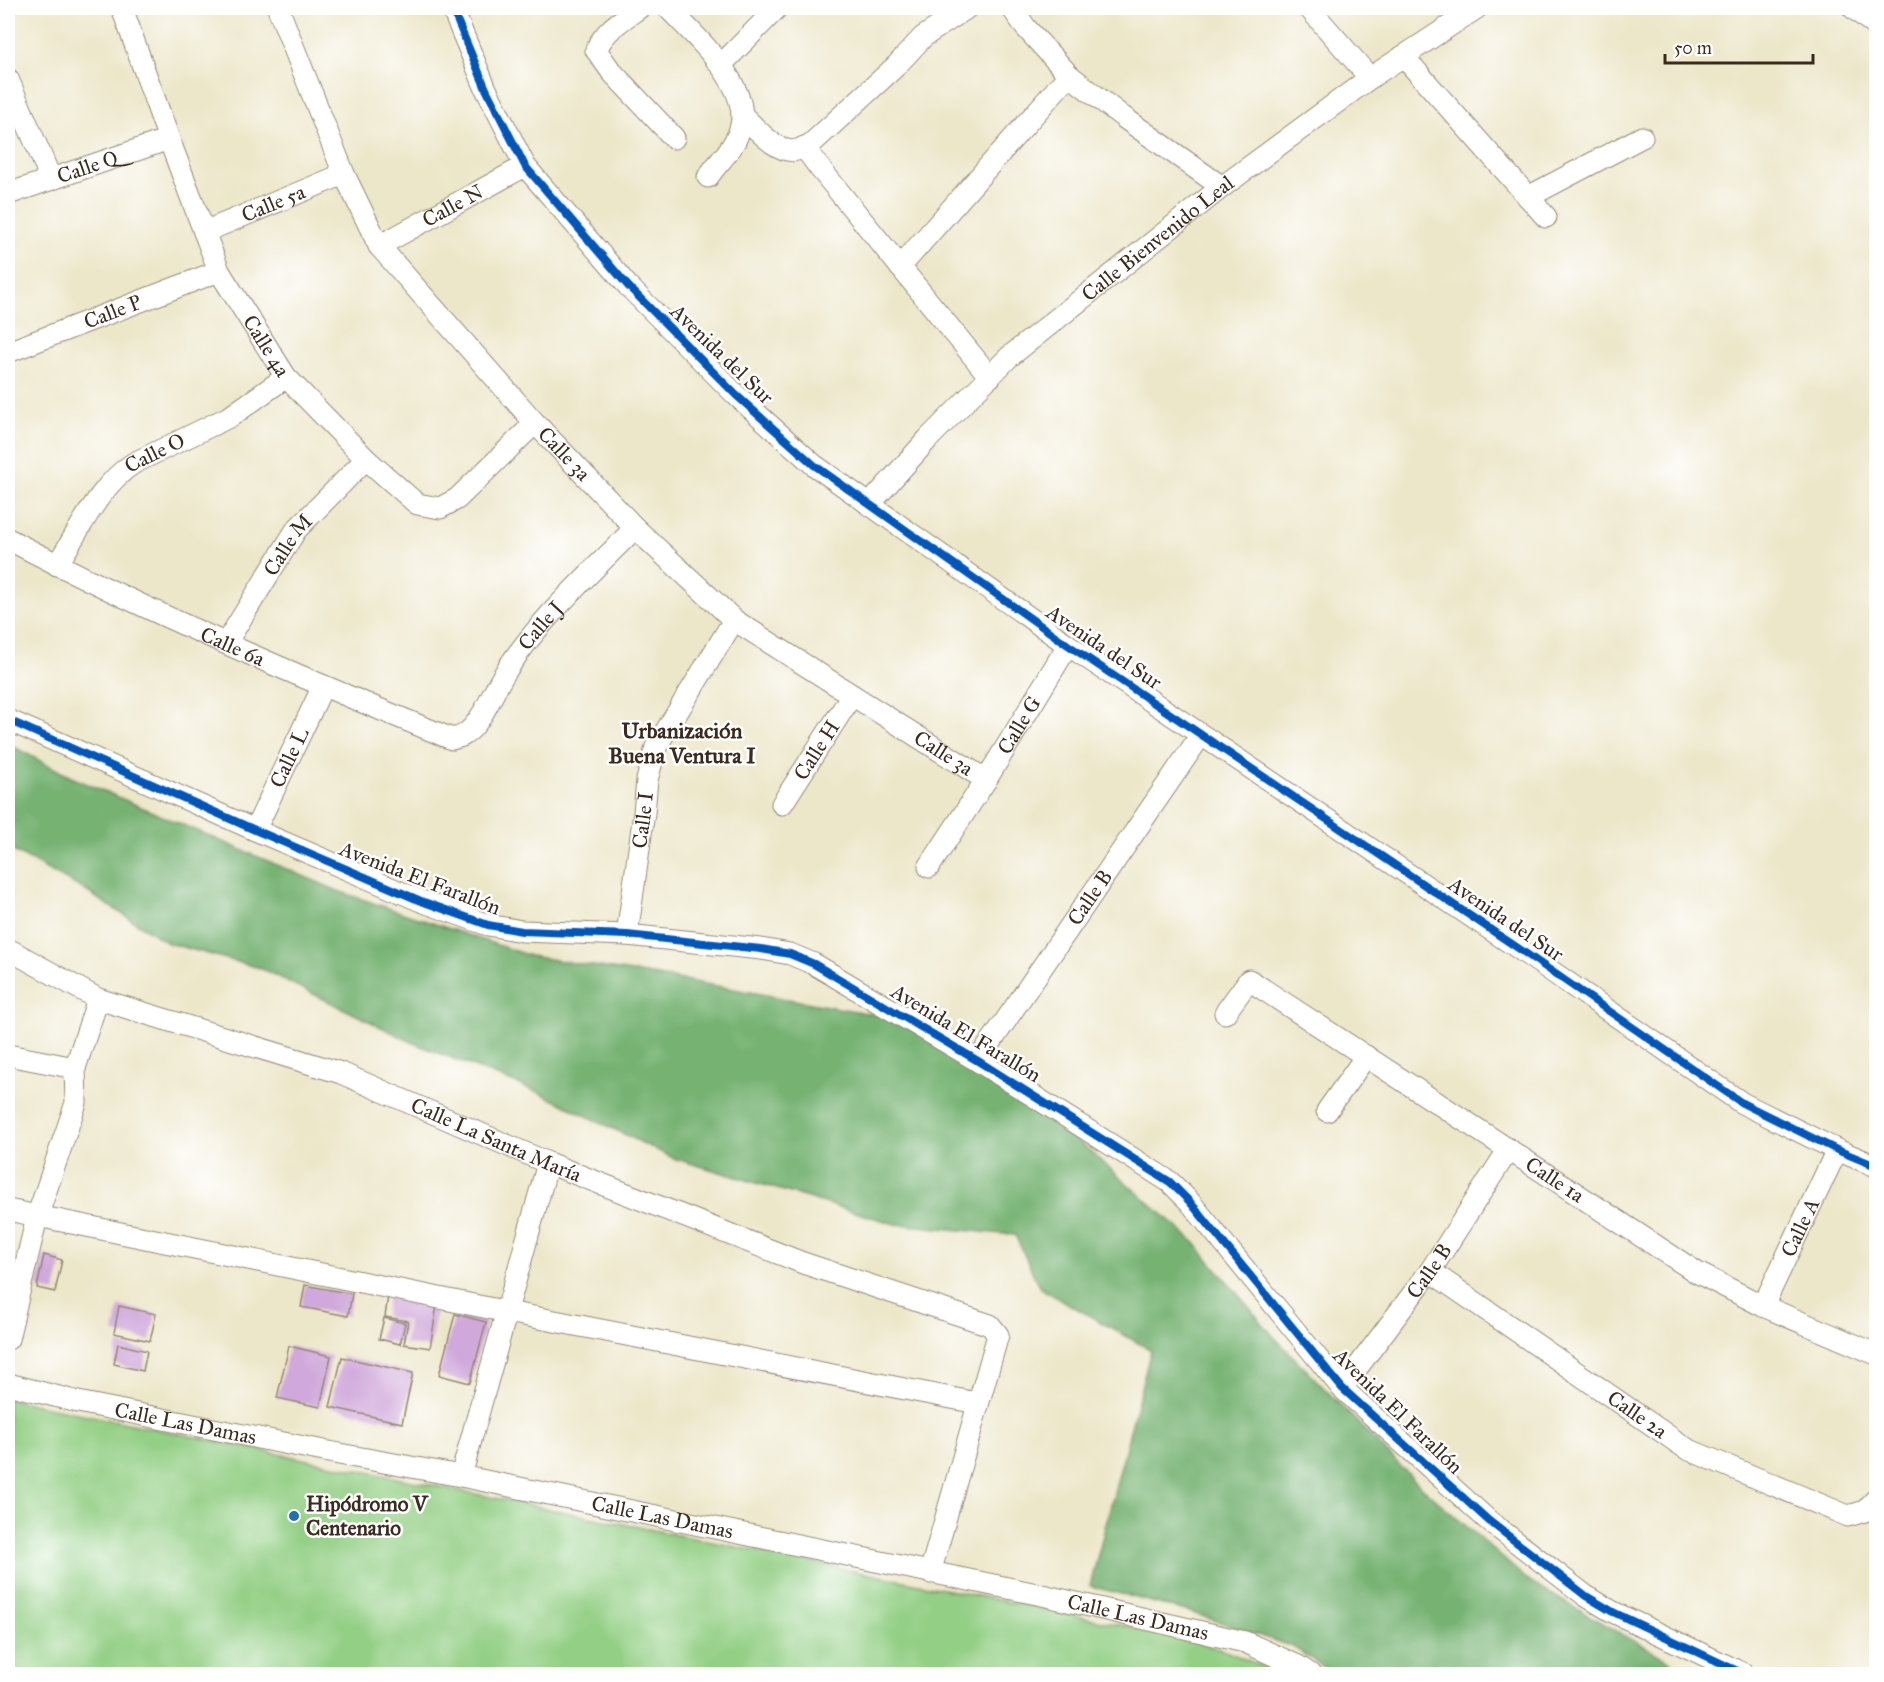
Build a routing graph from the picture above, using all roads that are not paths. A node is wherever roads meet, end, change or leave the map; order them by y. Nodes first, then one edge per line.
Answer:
1 (122, 8) edge
2 (279, 8) edge
3 (639, 8) edge
4 (668, 8) edge
5 (777, 8) edge
6 (967, 8) edge
7 (1011, 8) edge
8 (1309, 8) edge
9 (1477, 8) edge
10 (1852, 8) edge
11 (455, 9) edge
12 (1876, 26) edge
13 (1403, 56) junction
14 (722, 64) junction
15 (1069, 75) junction
16 (1370, 78) junction
17 (8, 80) edge
18 (744, 117) junction
19 (1642, 137) dead end
20 (674, 138) dead end
21 (169, 139) junction
22 (804, 147) junction
23 (525, 166) junction
24 (344, 174) junction
25 (708, 177) dead end
26 (51, 179) junction
27 (1222, 187) junction
28 (8, 194) edge
29 (1528, 197) junction
30 (1546, 218) dead end
31 (204, 232) junction
32 (379, 246) junction
33 (900, 267) junction
34 (219, 271) junction
35 (8, 352) edge
36 (990, 376) junction
37 (286, 377) junction
38 (535, 423) junction
39 (366, 459) junction
40 (869, 505) junction
41 (635, 528) junction
42 (8, 539) edge
43 (57, 565) junction
44 (734, 620) junction
45 (226, 643) junction
46 (1068, 645) junction
47 (323, 686) junction
48 (852, 694) junction
49 (8, 720) edge
50 (464, 735) joint
51 (1201, 735) junction
52 (986, 780) junction
53 (782, 804) dead end
54 (255, 830) junction
55 (929, 867) dead end
56 (627, 935) junction
57 (8, 949) edge
58 (98, 999) junction
59 (1225, 1013) dead end
60 (8, 1055) edge
61 (1366, 1056) junction
62 (978, 1061) junction
63 (75, 1068) junction
64 (1327, 1111) dead end
65 (1509, 1149) junction
66 (1837, 1150) junction
67 (548, 1163) junction
68 (1876, 1166) edge
69 (8, 1210) edge
70 (38, 1217) junction
71 (1430, 1271) junction
72 (1763, 1306) junction
73 (508, 1312) junction
74 (8, 1339) edge
75 (1876, 1354) edge
76 (8, 1384) edge
77 (1342, 1388) junction
78 (977, 1403) junction
79 (461, 1476) junction
80 (1871, 1505) edge
81 (930, 1573) junction
82 (1310, 1674) edge
83 (1744, 1674) edge

1 - 21 street, Calle 4a
2 - 24 street, Calle 3a
3 - 20 street
4 - 14 street
5 - 14 street
6 - 22 street
7 - 15 street
8 - 16 street
9 - 13 street, Calle Bienvenido Leal
10 - 12 street
11 - 23 street, Avenida del Sur
13 - 16 street, Calle Bienvenido Leal
13 - 29 street
14 - 18 street
15 - 27 street
15 - 33 street
16 - 27 street, Calle Bienvenido Leal
17 - 26 street
18 - 22 street
18 - 25 street
19 - 29 street
21 - 26 street, Calle Q
21 - 31 street, Calle 4a
22 - 33 street
23 - 32 street, Calle N
23 - 40 street, Avenida del Sur
24 - 31 street, Calle 5a
24 - 32 street, Calle 3a
26 - 28 street, Calle Q
27 - 36 street, Calle Bienvenido Leal
29 - 30 street
31 - 34 street, Calle 4a
32 - 38 street, Calle 3a
33 - 36 street
34 - 35 street, Calle P
34 - 37 street, Calle 4a
36 - 40 street, Calle Bienvenido Leal
37 - 39 street, Calle 4a
37 - 43 street, Calle O
38 - 39 street, Calle 4a
38 - 41 street, Calle 3a
39 - 45 street, Calle M
40 - 46 street, Avenida del Sur
41 - 44 street, Calle 3a
41 - 50 street, Calle J
42 - 43 street, Calle 6a
43 - 45 street, Calle 6a
44 - 48 street, Calle 3a
44 - 56 street, Calle I
45 - 47 street, Calle 6a
46 - 51 street, Avenida del Sur
46 - 52 street, Calle G
47 - 50 street, Calle 6a
47 - 54 street, Calle L
48 - 52 street, Calle 3a
48 - 53 street, Calle H
49 - 54 street, Avenida El Farallón
51 - 62 street, Calle B
51 - 66 street, Avenida del Sur
52 - 55 street, Calle G
54 - 56 street, Avenida El Farallón
56 - 62 street, Avenida El Farallón
57 - 58 street, Calle La Santa María
58 - 63 street
58 - 67 street, Calle La Santa María
59 - 61 street, Calle 1a
60 - 63 street
61 - 64 street
61 - 65 street, Calle 1a
62 - 77 street, Avenida El Farallón
63 - 70 street
65 - 71 street, Calle B
65 - 72 street, Calle 1a
66 - 68 street, Avenida del Sur
66 - 72 street, Calle A
67 - 73 street
67 - 78 street, Calle La Santa María
69 - 70 street
70 - 73 street
70 - 74 street
71 - 77 street, Calle B
71 - 80 street, Calle 2a
72 - 75 street, Calle 1a
73 - 78 street
73 - 79 street
76 - 79 street, Calle Las Damas
77 - 83 street, Avenida El Farallón
78 - 81 street
79 - 81 street, Calle Las Damas
81 - 82 street, Calle Las Damas

